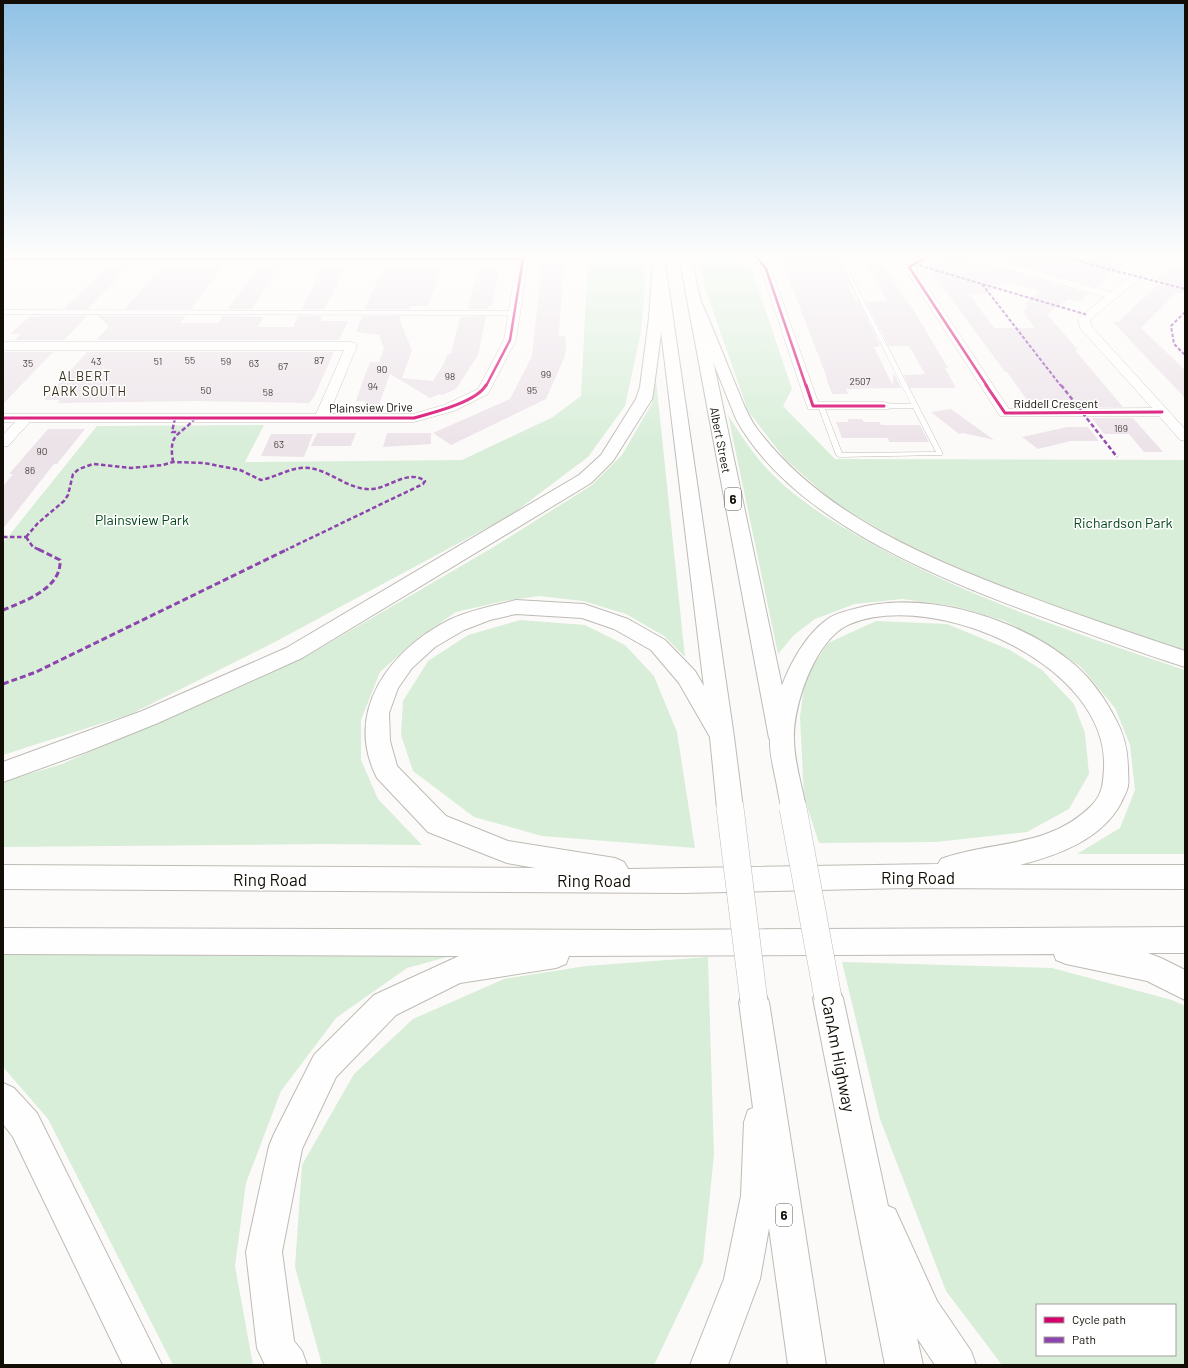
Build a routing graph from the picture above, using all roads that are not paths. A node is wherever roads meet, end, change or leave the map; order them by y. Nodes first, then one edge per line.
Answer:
1 (513, 320) edge
2 (656, 320) edge
3 (666, 320) edge
4 (698, 320) edge
5 (703, 320) edge
6 (785, 320) edge
7 (872, 320) edge
8 (944, 320) edge
9 (1084, 320) edge
10 (3, 346) edge
11 (817, 406) junction
12 (884, 406) joint
13 (916, 406) junction
14 (1162, 412) junction
15 (3, 418) edge
16 (26, 418) junction
17 (321, 418) junction
18 (1185, 437) edge
19 (3, 443) edge
20 (1185, 659) edge
21 (722, 737) junction
22 (781, 741) junction
23 (3, 772) edge
24 (908, 876) junction
25 (3, 877) edge
26 (1185, 877) edge
27 (682, 881) junction
28 (1185, 940) edge
29 (3, 941) edge
30 (1026, 941) junction
31 (642, 943) junction
32 (1185, 986) edge
33 (762, 1065) junction
34 (3, 1099) edge
35 (864, 1177) junction
36 (143, 1365) edge
37 (288, 1365) edge
38 (710, 1365) edge
39 (807, 1365) edge
40 (904, 1365) edge
41 (958, 1365) edge

1 - 17 street, Plainsview Drive
2 - 23 main road
3 - 21 main road, 6
4 - 22 main road, Albert Street / 6
5 - 20 main road
6 - 11 street
7 - 13 lane
8 - 14 street, Riddell Crescent
9 - 14 street
10 - 17 street
11 - 12 street
11 - 13 lane
12 - 13 lane
14 - 18 street
15 - 16 street, Plainsview Drive
16 - 17 street, Plainsview Drive
16 - 19 street
21 - 27 main road
21 - 33 main road, 6, bridge
22 - 24 main road
22 - 35 main road, CanAm Highway / 6, bridge
24 - 26 main road, Ring Road
24 - 27 main road, Ring Road
25 - 27 main road, Ring Road
28 - 30 main road
29 - 31 main road
30 - 31 main road
30 - 32 main road
31 - 37 main road
33 - 38 main road
33 - 39 main road, 6
34 - 36 main road
35 - 40 main road, CanAm Highway / 6
35 - 41 main road

